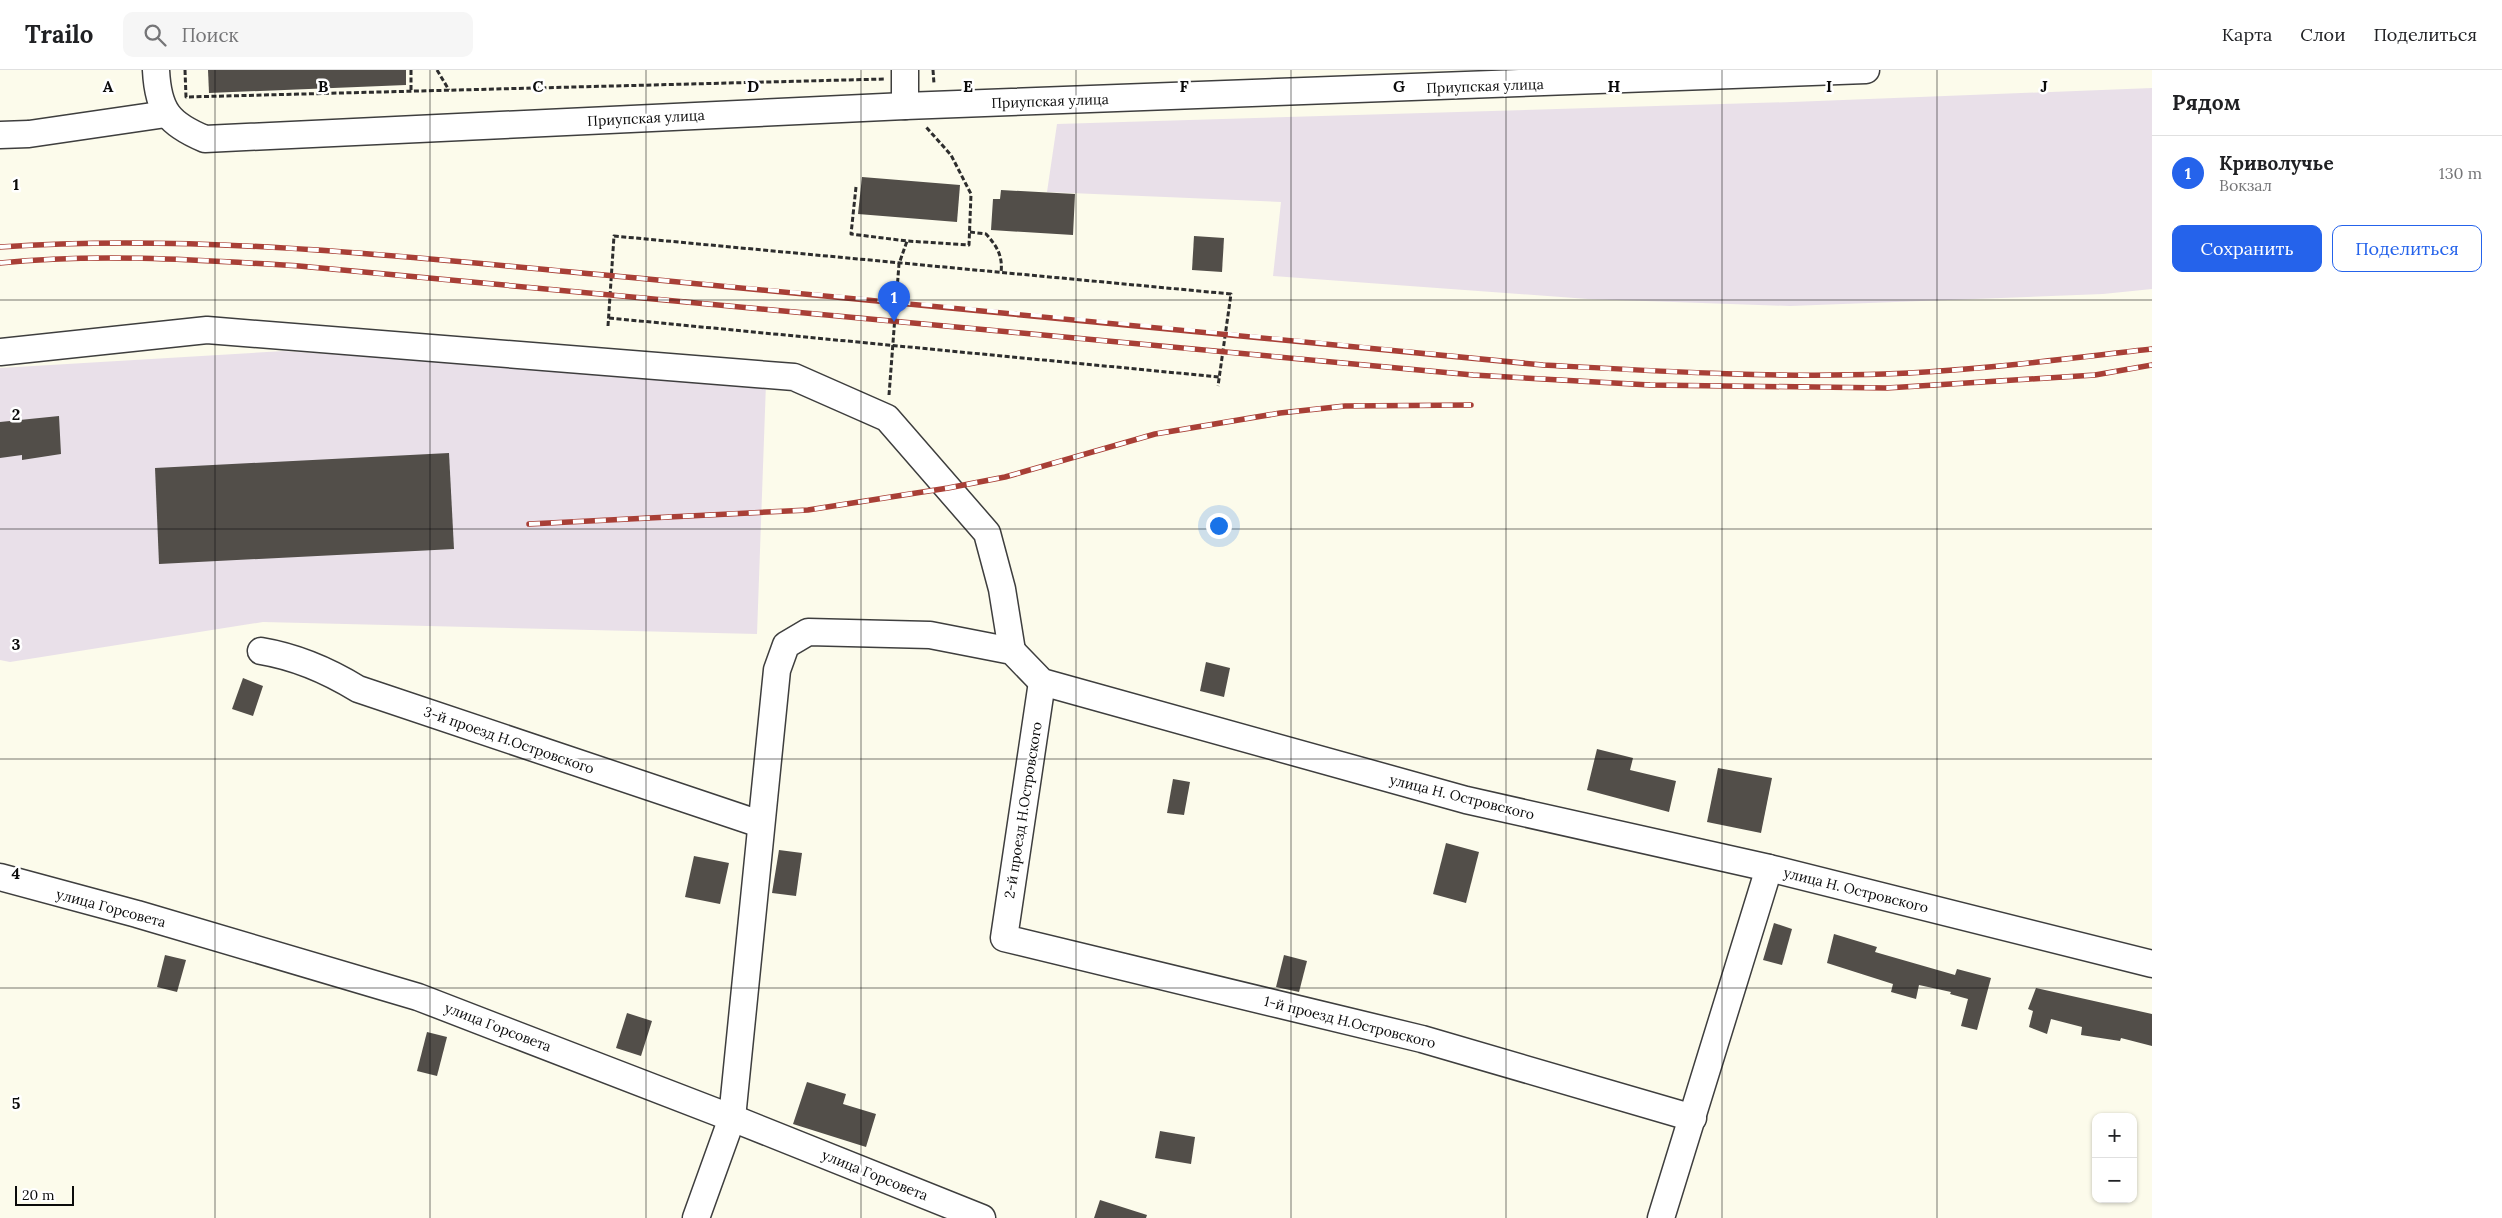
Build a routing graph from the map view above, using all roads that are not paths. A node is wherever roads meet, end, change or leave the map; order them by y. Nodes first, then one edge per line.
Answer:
1 (156, 70) edge
2 (1866, 70) edge
3 (1705, 74) edge
4 (1394, 80) edge
5 (905, 89) edge
6 (166, 114) junction
7 (0, 135) edge
8 (0, 352) edge
9 (261, 651) dead end
10 (1012, 651) junction
11 (1042, 682) junction
12 (760, 824) junction
13 (1768, 868) junction
14 (0, 877) edge
15 (1004, 938) joint
16 (2152, 964) edge
17 (732, 1118) junction
18 (1692, 1118) junction
19 (696, 1218) edge
20 (982, 1218) edge
21 (1661, 1218) edge

1 - 6 street
2 - 3 street, Приупская улица
3 - 4 street, Приупская улица
4 - 5 street, Приупская улица
5 - 6 street, Приупская улица
6 - 7 street
8 - 10 street
9 - 12 street, 3-й проезд Н.Островского
10 - 11 street
10 - 12 street
11 - 13 street, улица Н. Островского
11 - 15 street, 2-й проезд Н.Островского
12 - 17 street
13 - 16 street, улица Н. Островского
13 - 18 street
14 - 17 street, улица Горсовета
15 - 18 street, 1-й проезд Н.Островского
17 - 19 street
17 - 20 street, улица Горсовета
18 - 21 street

